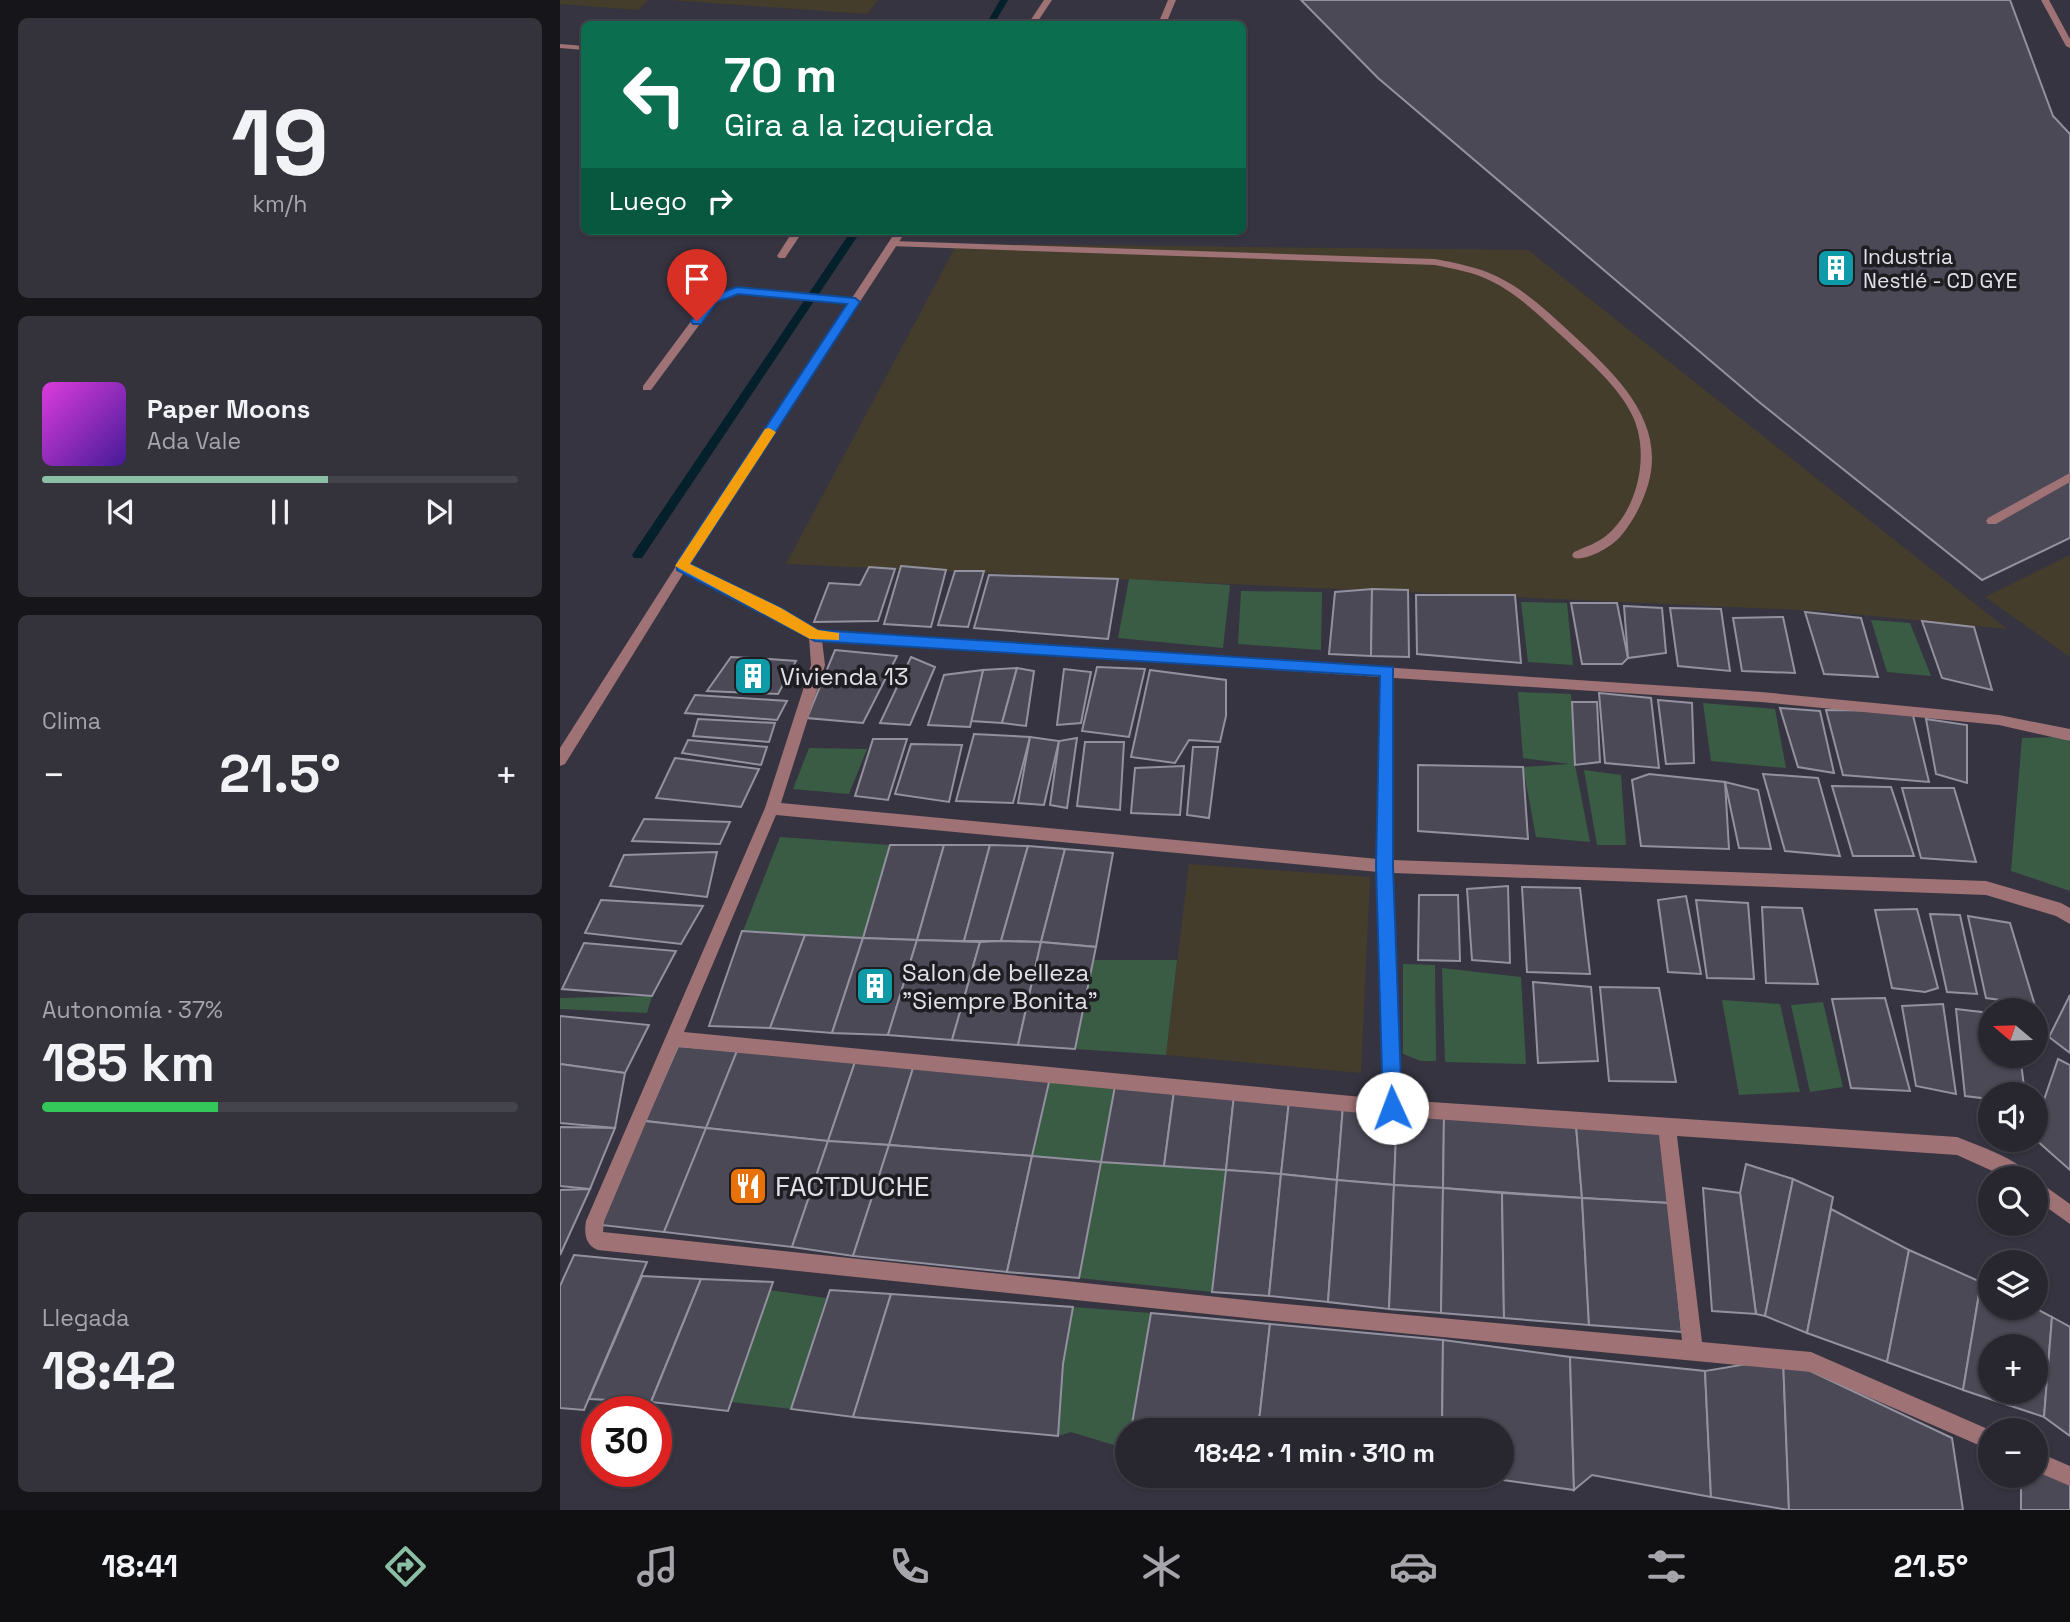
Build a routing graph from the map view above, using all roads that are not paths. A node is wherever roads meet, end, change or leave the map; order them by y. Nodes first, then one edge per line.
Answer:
1 (1048, 0) edge
2 (1172, 0) edge
3 (2045, 0) edge
4 (1034, 21) edge
5 (1163, 21) edge
6 (560, 46) edge
7 (2070, 46) edge
8 (581, 48) edge
9 (795, 235) edge
10 (899, 235) edge
11 (893, 244) junction
12 (782, 256) dead end
13 (855, 302) junction
14 (647, 388) dead end
15 (2070, 477) edge
16 (1992, 521) dead end
17 (1578, 555) dead end
18 (682, 566) junction
19 (815, 635) junction
20 (1387, 671) junction
21 (2070, 735) edge
22 (560, 760) edge
23 (772, 808) junction
24 (1385, 866) junction
25 (2070, 916) edge
26 (672, 1038) junction
27 (1392, 1108) junction
28 (1667, 1126) junction
29 (2003, 1166) edge
30 (2048, 1198) edge
31 (2070, 1215) edge
32 (1693, 1349) junction
33 (1978, 1435) edge
34 (2048, 1467) edge
35 (2070, 1476) edge

1 - 4 street
2 - 5 street
3 - 7 street
6 - 8 street
9 - 12 street
10 - 11 street
11 - 13 street
11 - 17 street
13 - 14 street
13 - 18 street
15 - 16 street
18 - 19 street
18 - 22 street
19 - 20 street
19 - 23 street
20 - 21 street
20 - 24 street
23 - 24 street
23 - 26 street
24 - 25 street
24 - 27 street
26 - 27 street
26 - 32 street
27 - 28 street
28 - 29 street
28 - 32 street
30 - 31 street
32 - 33 street
34 - 35 street

